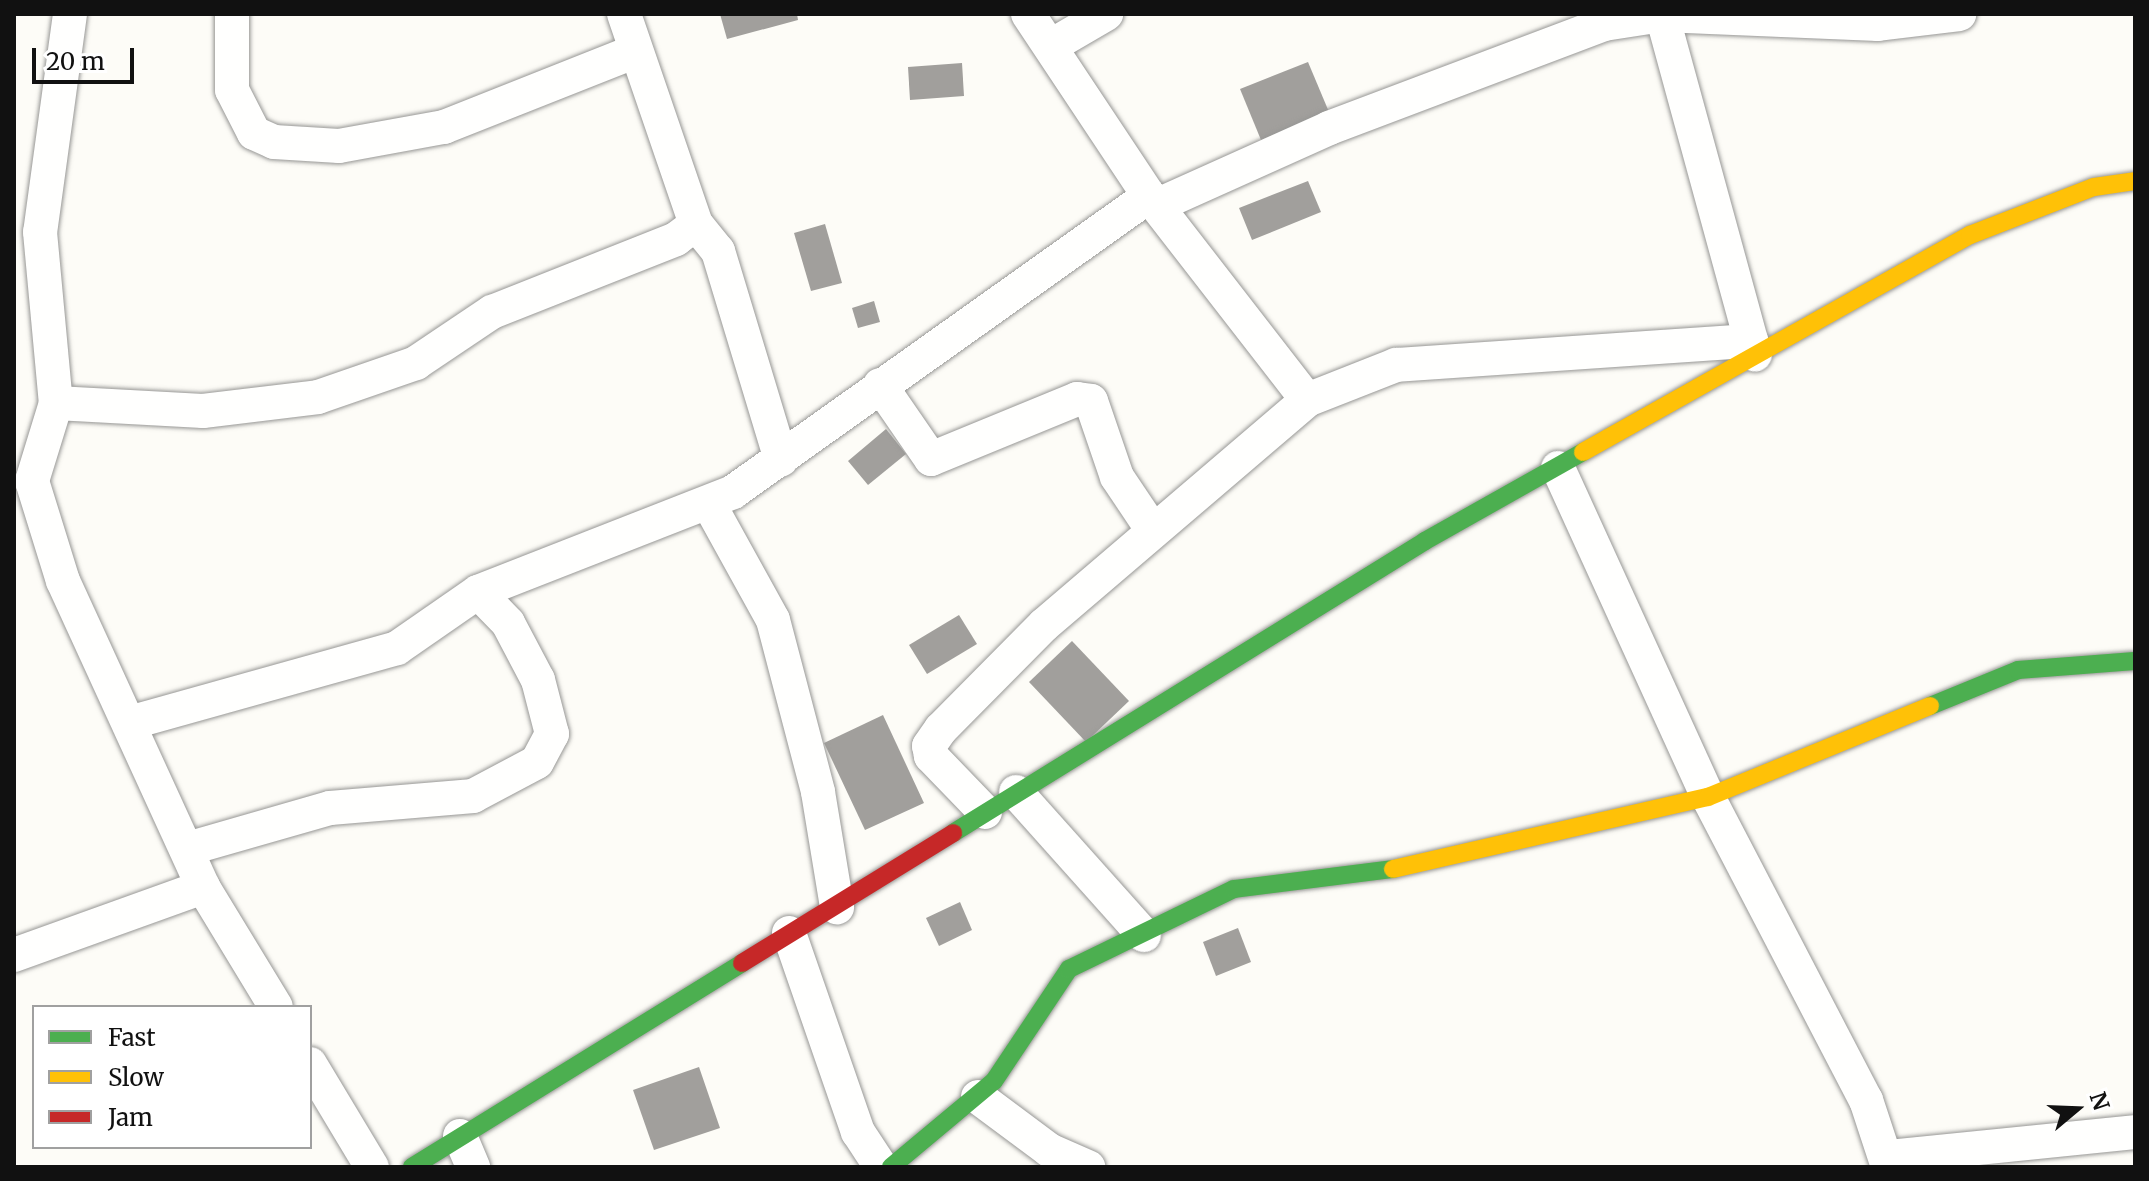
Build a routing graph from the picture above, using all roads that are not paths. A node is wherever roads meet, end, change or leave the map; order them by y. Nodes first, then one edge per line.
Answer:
1 (70, 14) edge
2 (232, 14) edge
3 (624, 14) edge
4 (1028, 14) edge
5 (1106, 14) edge
6 (1959, 14) edge
7 (1662, 15) edge
8 (1603, 19) edge
9 (1878, 19) edge
10 (1051, 46) junction
11 (636, 51) junction
12 (2135, 181) edge
13 (1154, 200) junction
14 (696, 224) junction
15 (1753, 348) junction
16 (880, 385) junction
17 (1307, 400) junction
18 (56, 403) junction
19 (781, 460) junction
20 (1558, 468) junction
21 (709, 504) junction
22 (1152, 529) junction
23 (478, 592) junction
24 (2135, 661) edge
25 (129, 723) junction
26 (1016, 792) junction
27 (1708, 797) junction
28 (985, 812) junction
29 (187, 849) junction
30 (203, 887) junction
31 (837, 907) junction
32 (789, 933) junction
33 (1144, 935) junction
34 (14, 955) edge
35 (275, 1005) edge
36 (312, 1067) edge
37 (978, 1097) junction
38 (2135, 1132) edge
39 (466, 1152) edge
40 (1888, 1162) edge
41 (372, 1167) edge
42 (412, 1167) edge
43 (881, 1167) edge
44 (891, 1167) edge
45 (1088, 1167) edge

1 - 18 street
2 - 11 street
3 - 11 street
4 - 10 street
5 - 10 street
6 - 9 street
7 - 8 street
7 - 9 street
7 - 15 street
8 - 13 street
10 - 13 street
11 - 14 street
12 - 15 street
13 - 16 street
13 - 17 street
14 - 18 street
14 - 19 street
15 - 17 street
15 - 20 street
16 - 19 street
16 - 22 street
17 - 22 street
18 - 25 street
19 - 21 street
20 - 26 street
20 - 27 street
21 - 23 street
21 - 31 street
22 - 28 street
23 - 25 street
23 - 29 street
24 - 27 street
25 - 29 street
26 - 28 street
26 - 33 street
27 - 33 street
27 - 40 street
28 - 31 street
29 - 30 street
30 - 34 street
30 - 35 street
31 - 32 street
32 - 39 street
32 - 43 street
33 - 37 street
36 - 41 street
37 - 44 street
37 - 45 street
38 - 40 street
39 - 42 street

